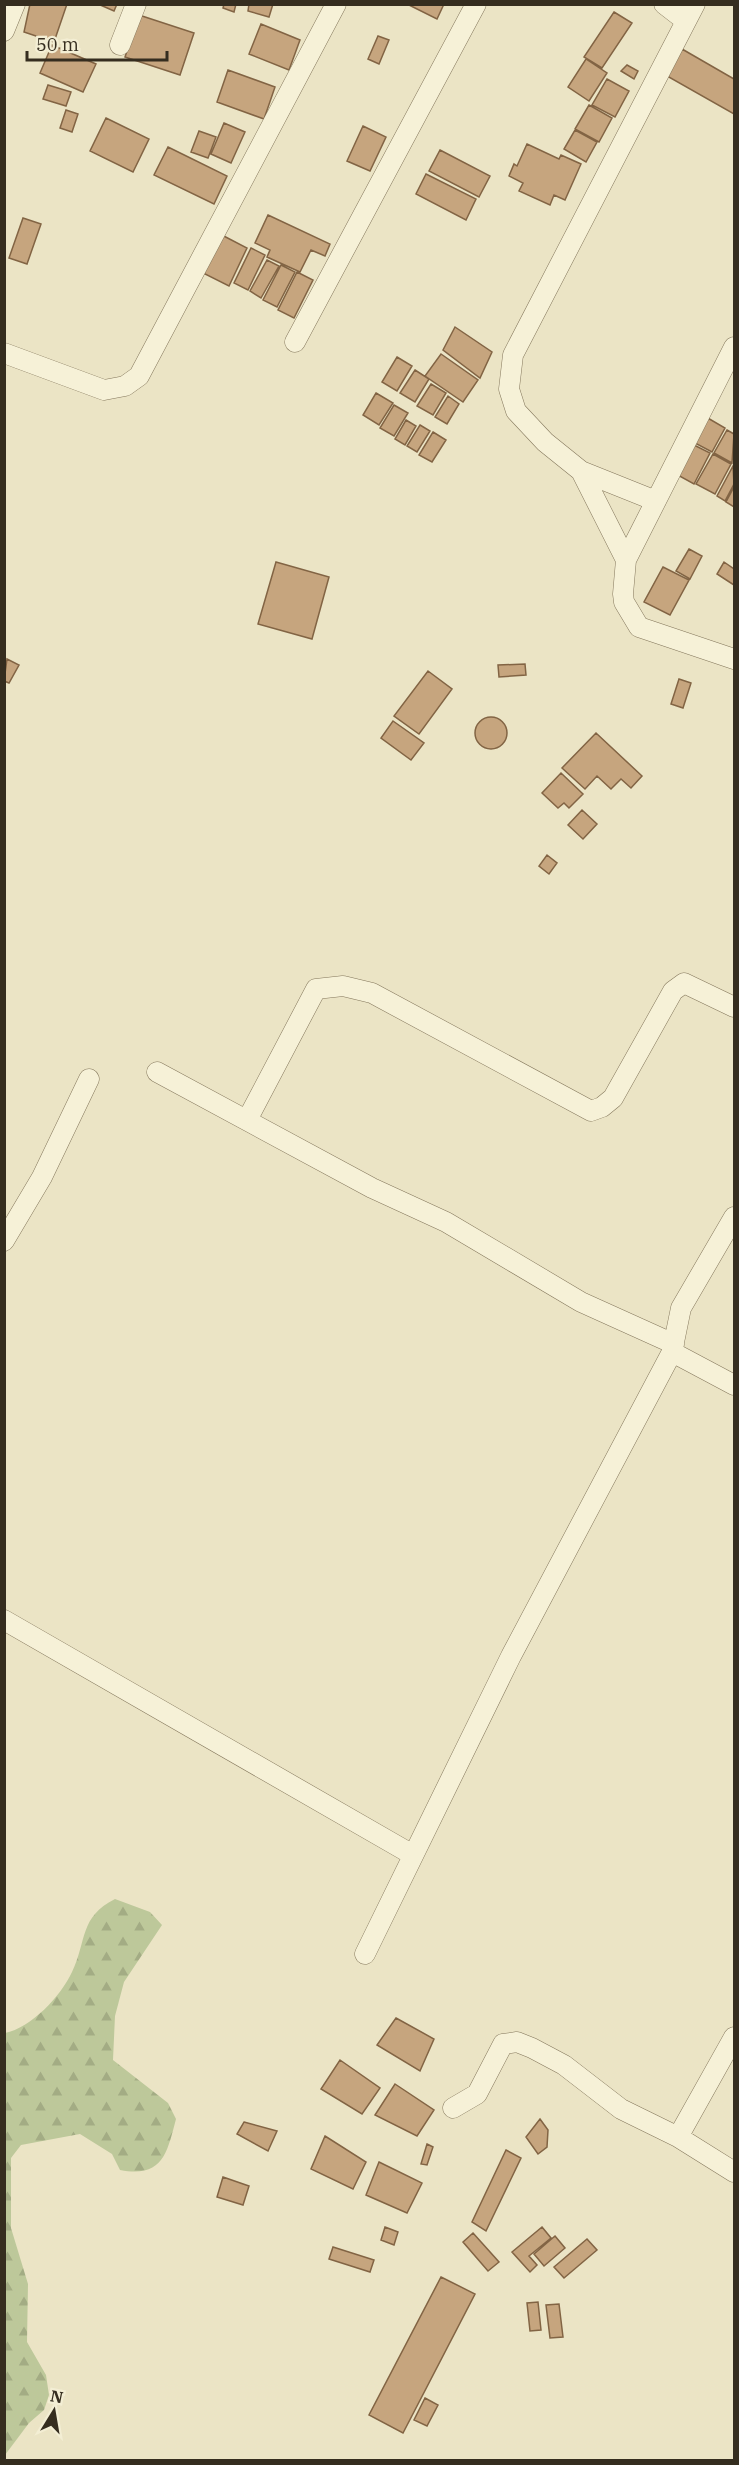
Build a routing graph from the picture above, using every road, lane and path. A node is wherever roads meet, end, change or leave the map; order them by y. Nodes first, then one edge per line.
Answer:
1 (15, 4) edge
2 (136, 4) edge
3 (336, 4) edge
4 (476, 4) edge
5 (664, 4) edge
6 (691, 13) edge
7 (4, 31) edge
8 (120, 45) dead end
9 (295, 342) dead end
10 (735, 347) edge
11 (4, 353) edge
12 (581, 471) junction
13 (656, 501) junction
14 (626, 560) junction
15 (735, 659) edge
16 (735, 1006) edge
17 (157, 1072) dead end
18 (89, 1079) dead end
19 (247, 1120) junction
20 (735, 1216) edge
21 (4, 1241) edge
22 (673, 1348) junction
23 (735, 1385) edge
24 (4, 1620) edge
25 (413, 1855) junction
26 (365, 1954) dead end
27 (735, 2037) edge
28 (453, 2108) dead end
29 (678, 2138) junction
30 (735, 2172) edge

1 - 7 street
2 - 8 street
3 - 11 street
4 - 9 street
5 - 6 street
6 - 12 street
10 - 13 street
12 - 13 street
12 - 14 street
13 - 14 street
14 - 15 street
16 - 19 street
17 - 19 street
18 - 21 street
19 - 22 street
20 - 22 street
22 - 23 street
22 - 25 street
24 - 25 street
25 - 26 street
27 - 29 street
28 - 29 street
29 - 30 street

